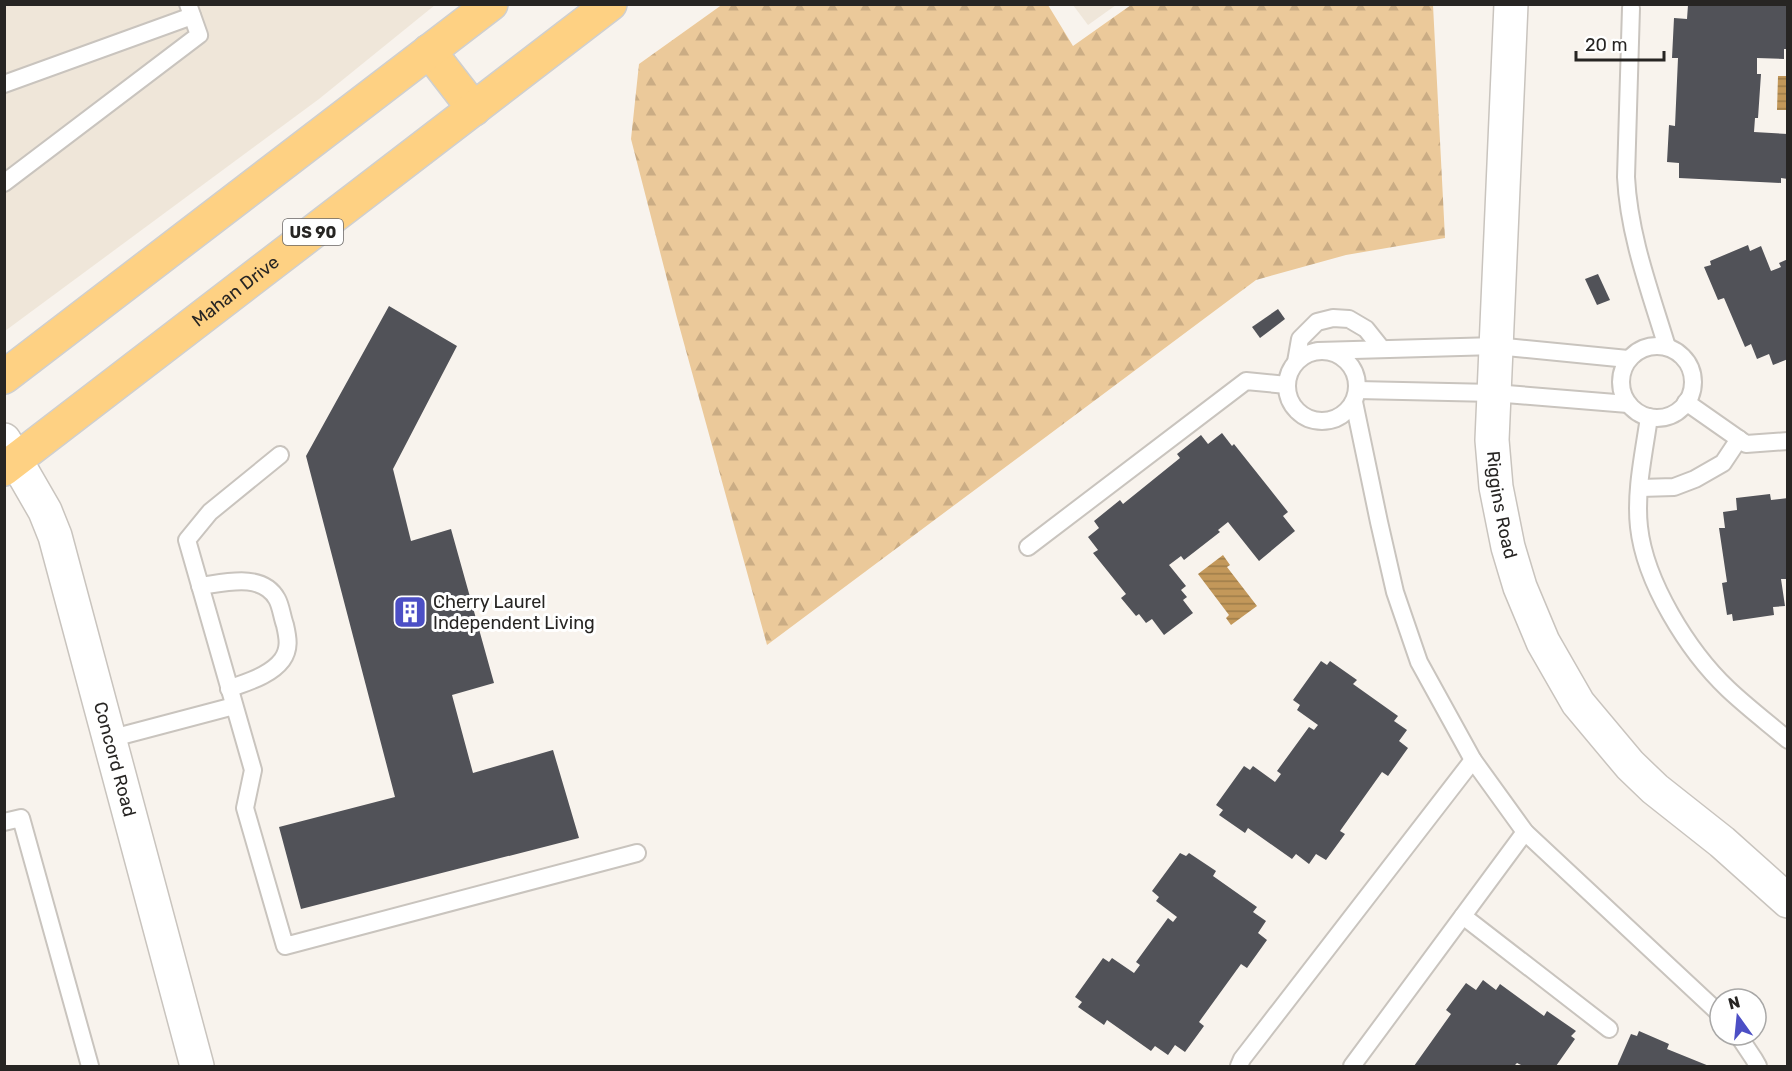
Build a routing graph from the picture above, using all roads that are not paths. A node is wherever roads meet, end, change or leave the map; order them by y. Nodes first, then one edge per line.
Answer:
1 (491, 4) edge
2 (610, 4) edge
3 (1511, 4) edge
4 (1631, 8) dead end
5 (190, 10) edge
6 (429, 51) junction
7 (4, 84) edge
8 (474, 109) junction
9 (4, 183) edge
10 (1496, 346) junction
11 (1667, 347) junction
12 (1382, 349) junction
13 (1318, 351) junction
14 (1628, 359) junction
15 (1296, 362) junction
16 (4, 377) edge
17 (1287, 385) junction
18 (1494, 393) junction
19 (1355, 396) junction
20 (1686, 402) junction
21 (1628, 404) junction
22 (1649, 417) junction
23 (1739, 439) junction
24 (1788, 441) edge
25 (280, 455) dead end
26 (9, 456) edge
27 (1640, 488) junction
28 (1028, 547) dead end
29 (200, 586) junction
30 (229, 689) junction
31 (234, 706) junction
32 (1786, 735) edge
33 (109, 739) junction
34 (1473, 759) junction
35 (4, 822) edge
36 (1525, 832) junction
37 (637, 853) dead end
38 (1788, 901) edge
39 (1463, 916) junction
40 (1708, 1003) edge
41 (1609, 1029) dead end
42 (1746, 1047) edge
43 (90, 1066) edge
44 (196, 1066) edge
45 (1239, 1066) edge
46 (1352, 1066) edge
47 (1758, 1066) edge

1 - 6 main road
2 - 8 main road, Mahan Drive / US 90
3 - 10 street, Riggins Road
4 - 11 lane
5 - 7 lane
5 - 9 lane
6 - 8 main road
6 - 16 main road
8 - 26 main road, Mahan Drive / US 90
10 - 12 lane
10 - 14 lane
10 - 18 street, Riggins Road
11 - 14 lane
11 - 20 lane
12 - 13 lane
12 - 15 lane
13 - 15 lane
13 - 19 lane
14 - 21 lane
15 - 17 lane
17 - 19 lane
17 - 28 lane
18 - 19 lane
18 - 21 lane
18 - 38 street, Riggins Road
19 - 34 lane
20 - 22 lane
20 - 23 lane
21 - 22 lane
22 - 27 lane
23 - 24 lane
23 - 27 lane
25 - 29 lane
26 - 33 street, Concord Road
27 - 32 lane
29 - 30 lane
29 - 30 lane
30 - 31 lane
31 - 33 lane
31 - 37 lane
33 - 44 street, Concord Road
34 - 36 lane
34 - 45 lane
35 - 43 lane
36 - 39 lane
36 - 40 lane
39 - 41 lane
39 - 46 lane
42 - 47 lane

